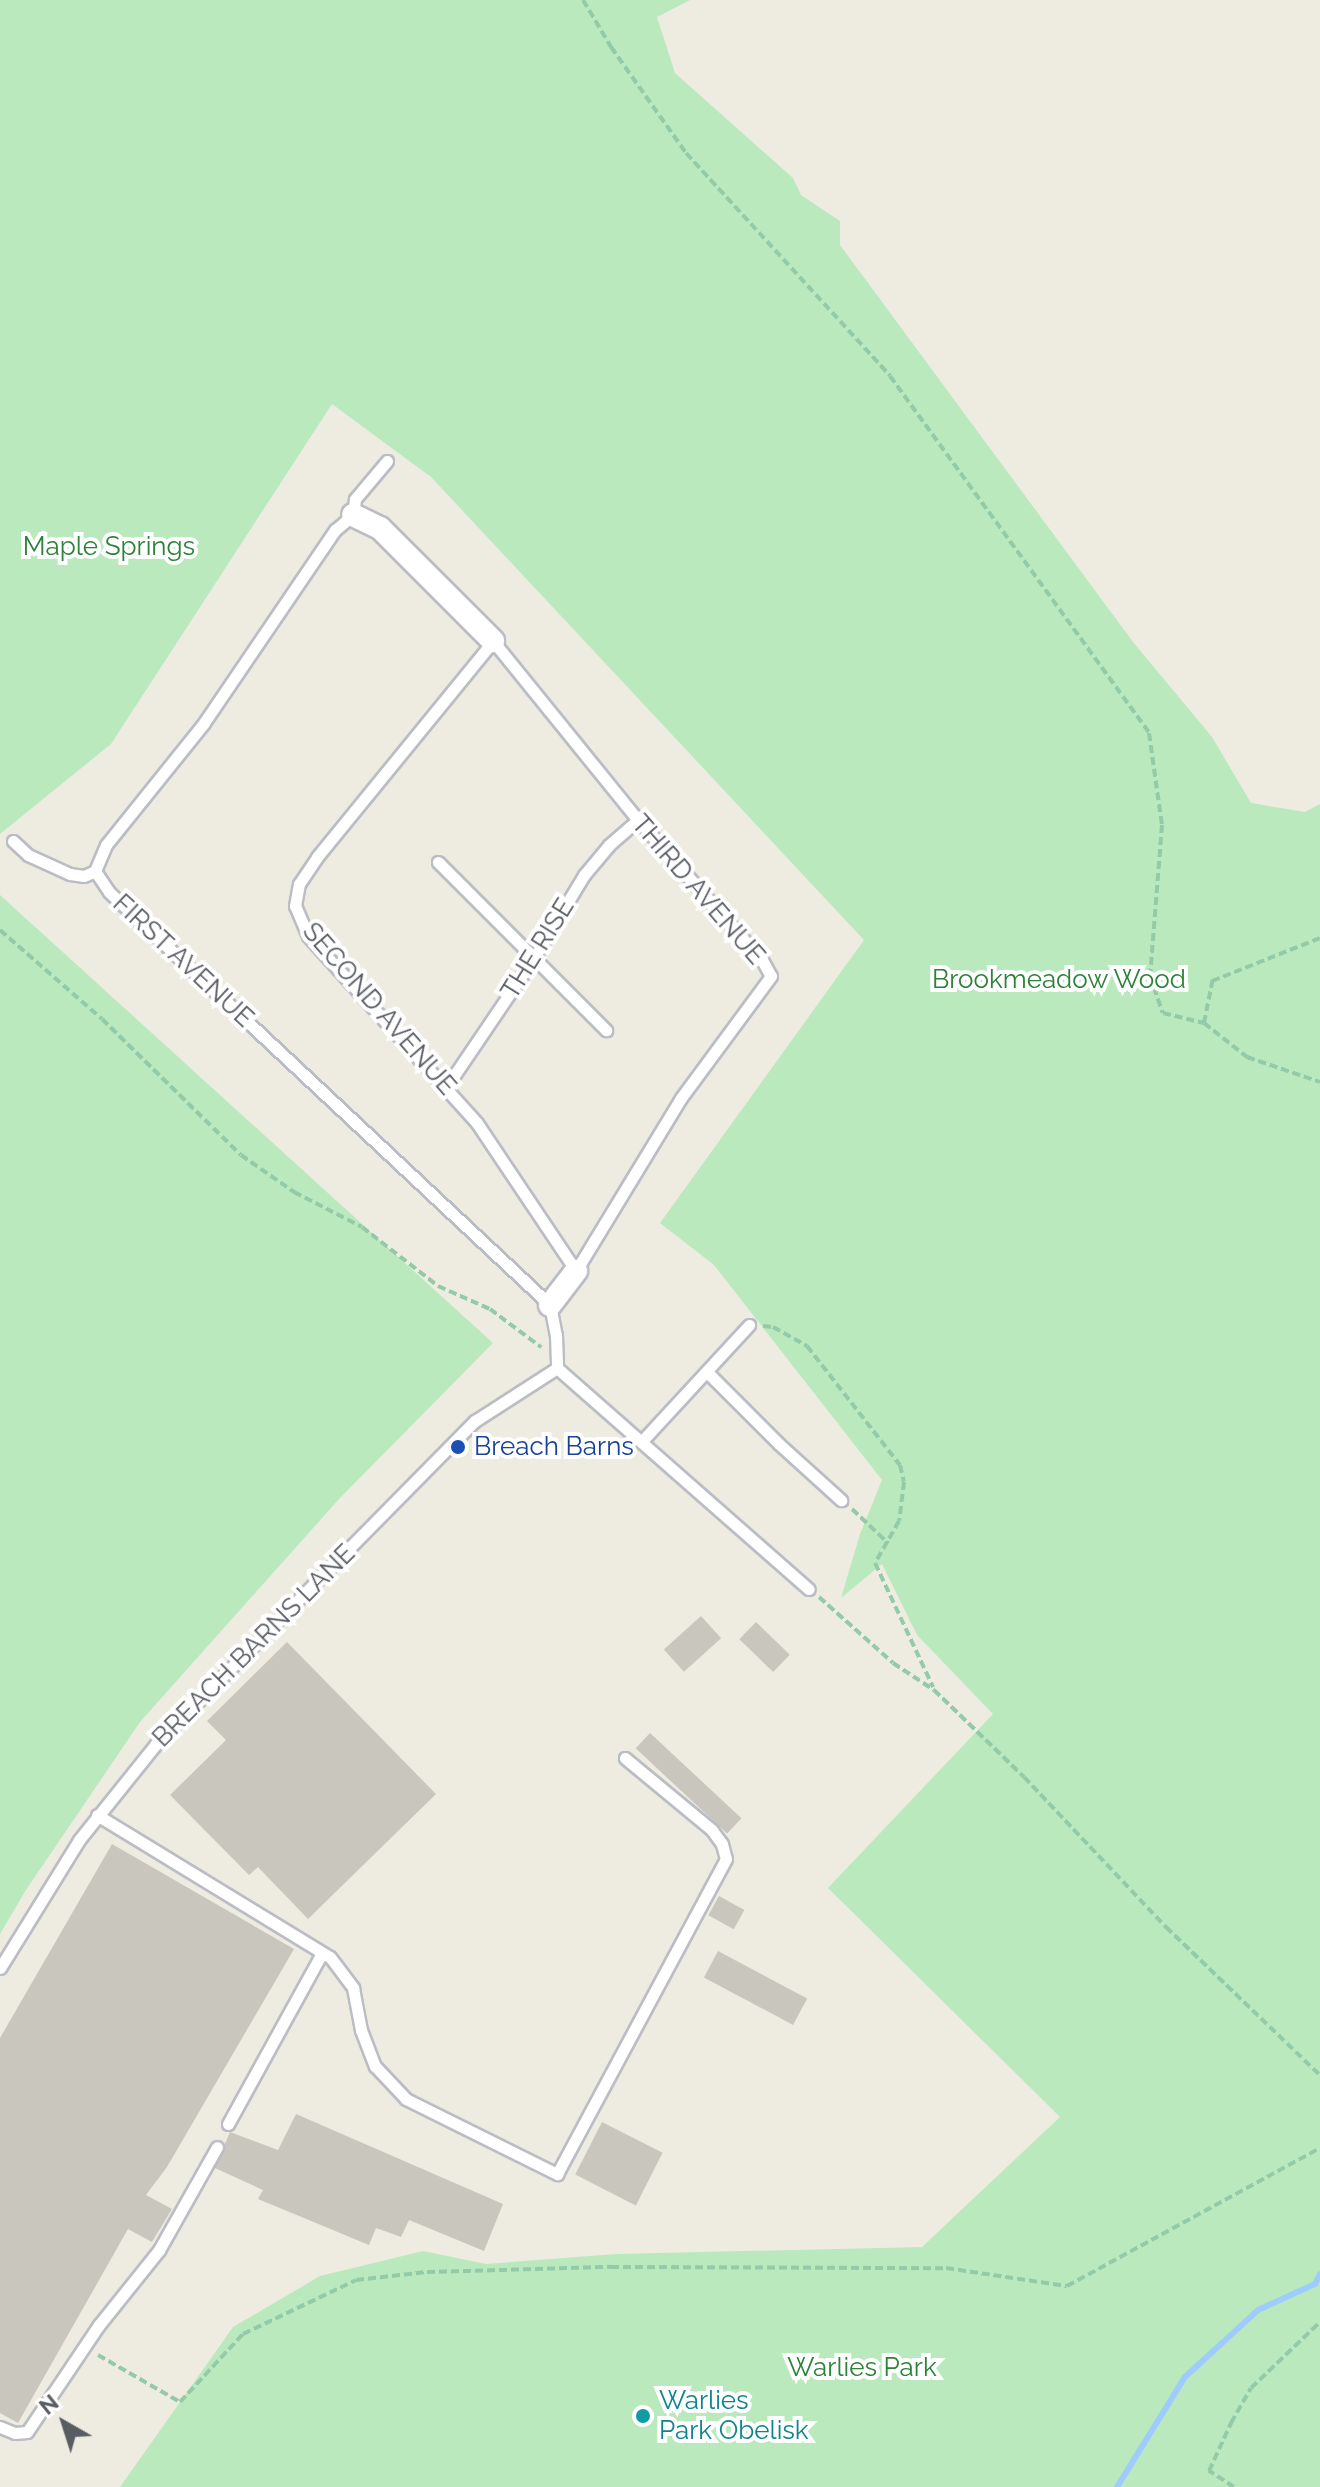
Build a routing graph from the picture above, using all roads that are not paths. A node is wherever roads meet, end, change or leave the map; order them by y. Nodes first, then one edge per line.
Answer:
1 (387, 461) dead end
2 (353, 515) junction
3 (493, 641) junction
4 (638, 820) junction
5 (13, 841) dead end
6 (438, 862) dead end
7 (95, 871) junction
8 (535, 956) junction
9 (606, 1030) dead end
10 (447, 1086) junction
11 (576, 1271) junction
12 (550, 1305) junction
13 (749, 1325) road end
14 (557, 1368) junction
15 (707, 1372) junction
16 (642, 1441) junction
17 (841, 1500) dead end
18 (809, 1589) road end
19 (625, 1758) dead end
20 (97, 1815) junction
21 (322, 1953) junction
22 (0, 1968) edge
23 (228, 2124) dead end
24 (217, 2147) dead end
25 (0, 2427) edge

1 - 2 lane, FIRST AVENUE
2 - 3 street
2 - 7 lane, FIRST AVENUE
3 - 4 lane, THIRD AVENUE
3 - 10 lane, SECOND AVENUE
4 - 8 lane, THE RISE
4 - 11 lane, THIRD AVENUE
5 - 7 lane
6 - 8 lane
7 - 12 lane, FIRST AVENUE
8 - 9 lane
8 - 10 lane, THE RISE
10 - 11 lane, SECOND AVENUE
11 - 12 street
12 - 14 lane
13 - 15 lane
14 - 16 lane
14 - 20 lane, BREACH BARNS LANE
15 - 16 lane
15 - 17 lane
16 - 18 lane
19 - 21 lane
20 - 21 lane
20 - 22 lane, BREACH BARNS LANE
21 - 23 lane
24 - 25 lane

